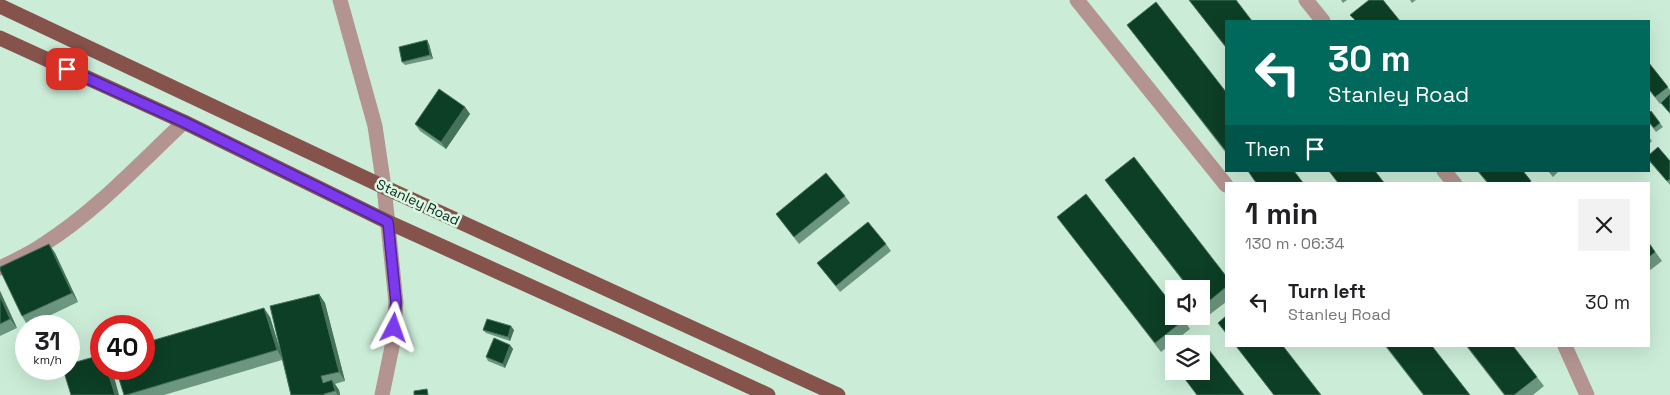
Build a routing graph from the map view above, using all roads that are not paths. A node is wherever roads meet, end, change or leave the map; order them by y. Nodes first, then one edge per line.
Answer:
1 (340, 0) edge
2 (1077, 0) edge
3 (1306, 0) edge
4 (0, 6) edge
5 (1322, 20) edge
6 (0, 38) edge
7 (184, 122) junction
8 (1445, 172) edge
9 (1453, 182) edge
10 (1225, 184) edge
11 (384, 187) junction
12 (388, 222) junction
13 (0, 268) edge
14 (1565, 347) edge
15 (382, 395) edge
16 (768, 395) edge
17 (838, 395) edge
18 (1587, 395) edge

1 - 11 street
2 - 10 street
3 - 5 street
4 - 11 main road, Stanley Road
6 - 7 main road
7 - 12 main road
7 - 13 street
8 - 9 street
11 - 12 street
11 - 17 main road, Stanley Road
12 - 15 street
12 - 16 main road
14 - 18 street

